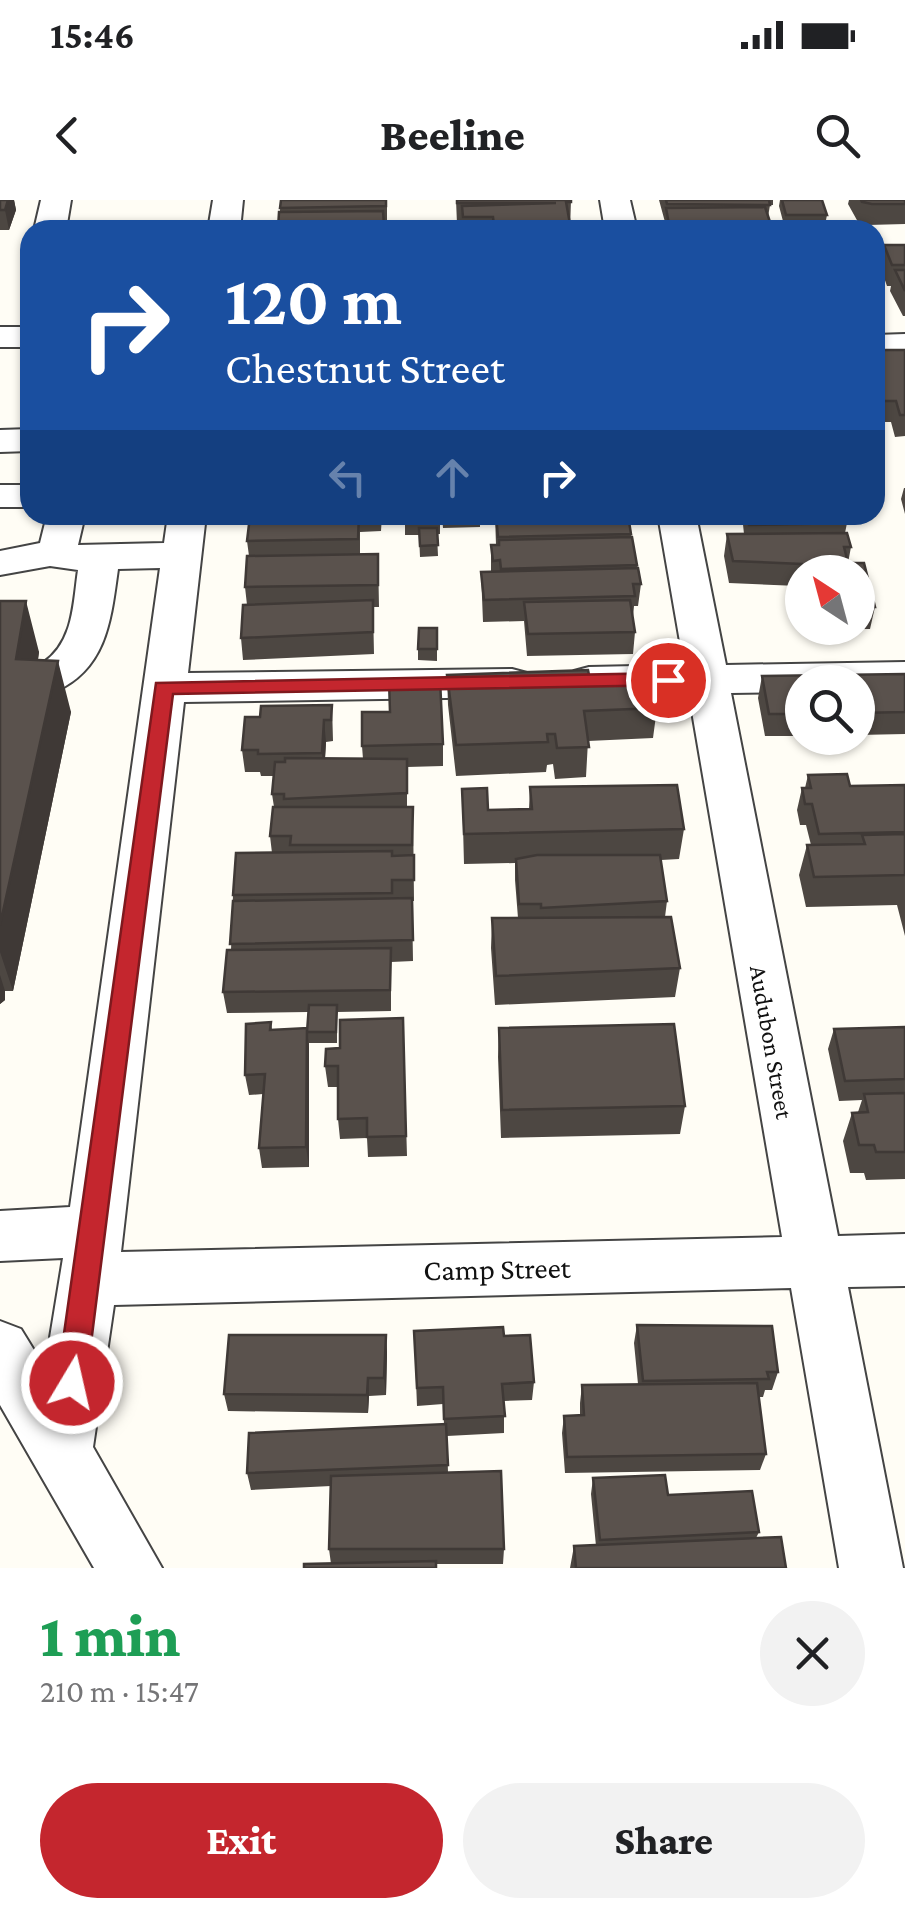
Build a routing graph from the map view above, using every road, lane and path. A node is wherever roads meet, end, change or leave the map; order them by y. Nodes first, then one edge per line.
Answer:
1 (678, 525) edge
2 (61, 534) edge
3 (184, 535) edge
4 (100, 557) junction
5 (0, 563) edge
6 (905, 676) edge
7 (708, 680) junction
8 (34, 685) edge
9 (164, 688) junction
10 (0, 1236) edge
11 (92, 1255) junction
12 (905, 1260) edge
13 (812, 1262) junction
14 (0, 1349) edge
15 (61, 1452) junction
16 (130, 1568) edge
17 (871, 1568) edge

1 - 7 street, Audubon Street
2 - 4 street
2 - 5 street
3 - 4 street
3 - 9 street
4 - 8 street
6 - 7 street
7 - 9 street
7 - 13 street, Audubon Street
9 - 11 street
10 - 11 street, Camp Street
11 - 13 street, Camp Street
11 - 15 street
12 - 13 street, Camp Street
13 - 17 street, Audubon Street
14 - 15 street
15 - 16 street

